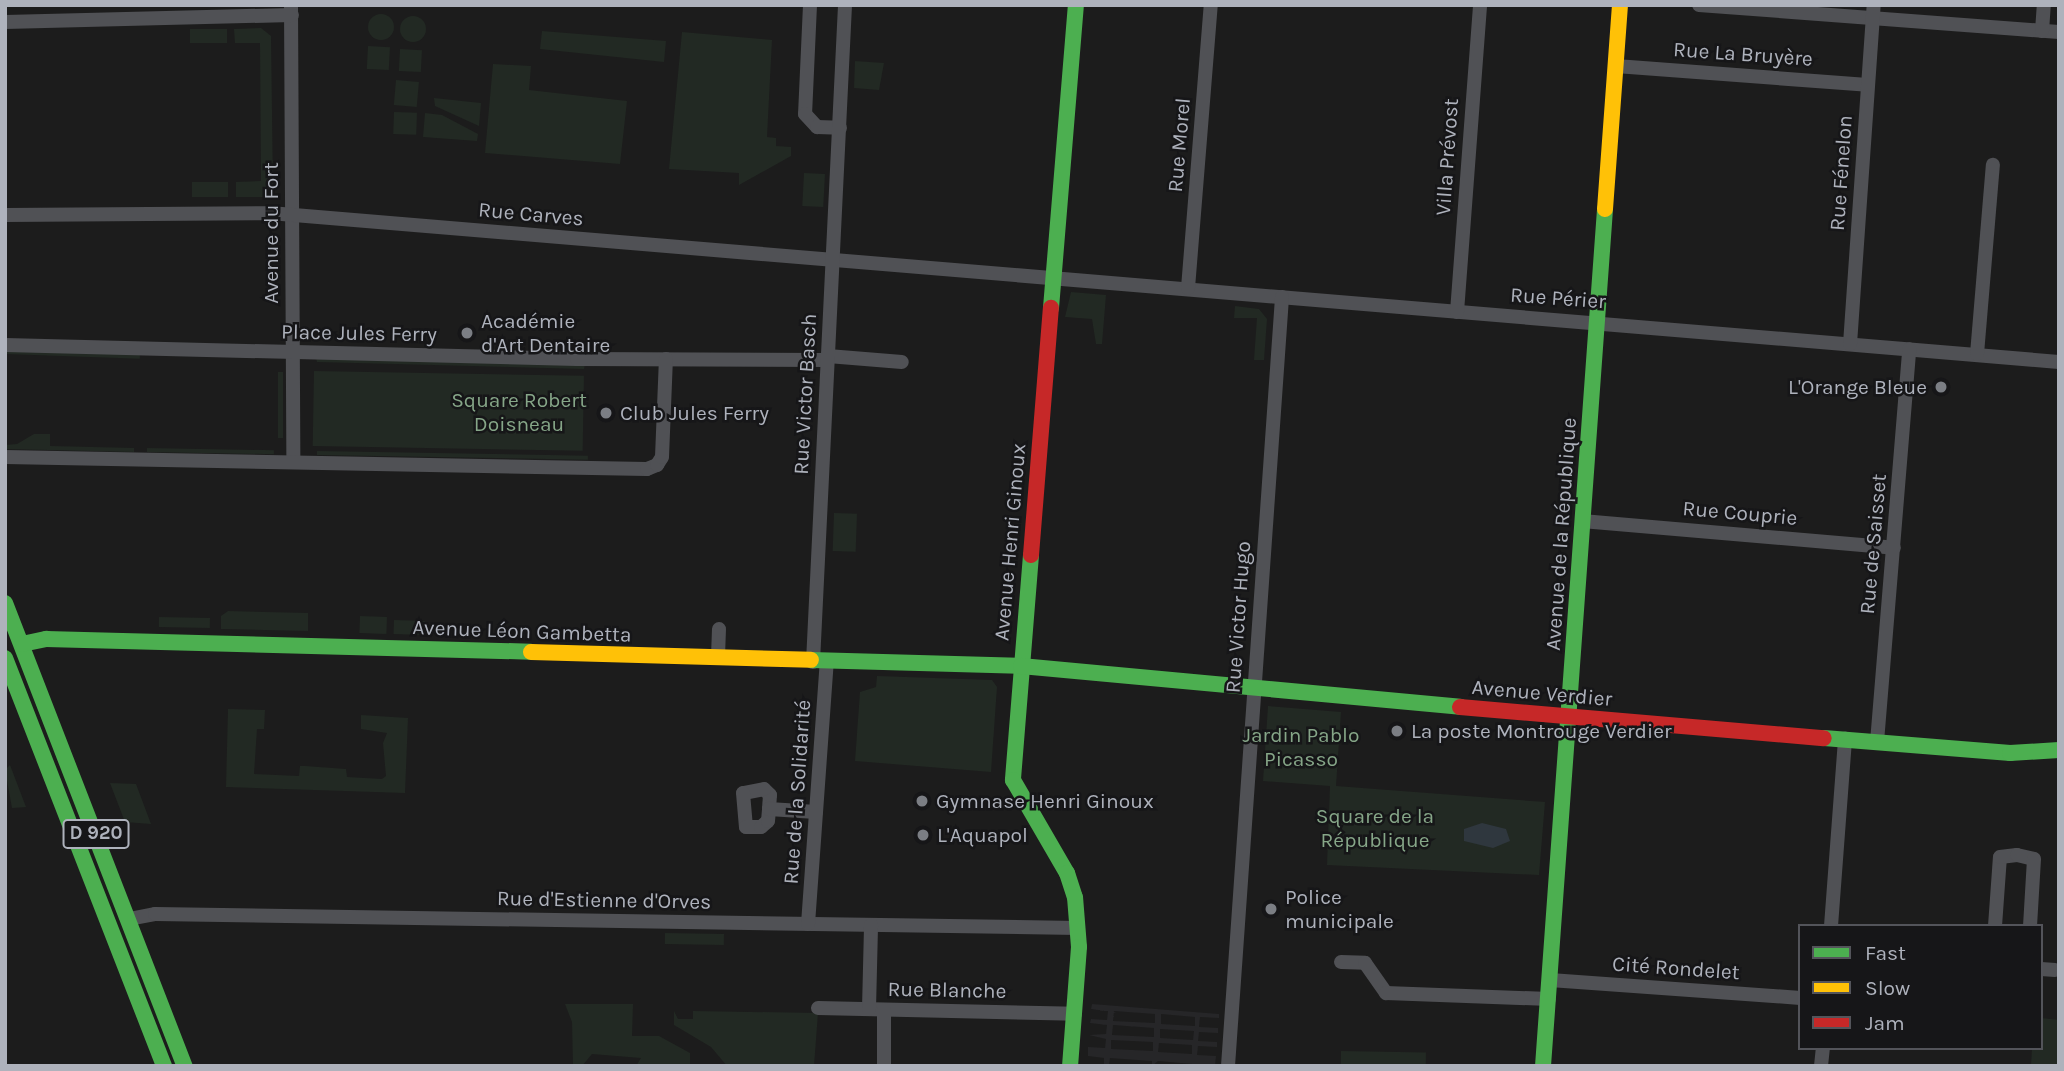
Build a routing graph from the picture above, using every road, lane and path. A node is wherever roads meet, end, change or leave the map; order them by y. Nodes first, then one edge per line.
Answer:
1 (810, 5) edge
2 (845, 5) edge
3 (1076, 5) edge
4 (1211, 5) edge
5 (1480, 5) edge
6 (1620, 5) edge
7 (1699, 5) edge
8 (2044, 5) edge
9 (292, 10) edge
10 (1873, 12) edge
11 (5, 22) edge
12 (2042, 31) junction
13 (2059, 32) edge
14 (1616, 66) junction
15 (1867, 85) junction
16 (840, 128) junction
17 (1993, 165) dead end
18 (5, 215) edge
19 (292, 215) junction
20 (833, 259) junction
21 (1053, 276) junction
22 (1188, 288) junction
23 (1282, 297) junction
24 (1457, 312) junction
25 (1597, 321) junction
26 (1850, 344) junction
27 (5, 345) edge
28 (1909, 349) junction
29 (291, 352) junction
30 (1977, 354) junction
31 (828, 358) junction
32 (666, 359) junction
33 (902, 362) dead end
34 (2059, 362) edge
35 (5, 457) edge
36 (293, 461) junction
37 (1582, 521) junction
38 (1894, 548) junction
39 (5, 603) edge
40 (719, 629) dead end
41 (22, 644) junction
42 (718, 657) junction
43 (5, 658) edge
44 (820, 662) junction
45 (1021, 666) junction
46 (1254, 687) junction
47 (1569, 717) junction
48 (1845, 739) junction
49 (1877, 742) junction
50 (2059, 750) edge
51 (769, 809) dead end
52 (816, 811) junction
53 (129, 919) junction
54 (808, 924) junction
55 (1831, 924) edge
56 (1995, 924) edge
57 (2030, 924) edge
58 (871, 925) junction
59 (1079, 928) junction
60 (1340, 962) dead end
61 (1550, 980) junction
62 (1798, 998) edge
63 (1549, 999) junction
64 (818, 1008) dead end
65 (869, 1009) junction
66 (884, 1010) junction
67 (1075, 1014) junction
68 (164, 1066) edge
69 (186, 1066) edge
70 (884, 1066) edge
71 (1070, 1066) edge
72 (1228, 1066) edge
73 (1544, 1066) edge

1 - 16 street
2 - 16 street, Rue Victor Basch
3 - 21 main road, Avenue Henri Ginoux
4 - 22 street, Rue Morel
5 - 24 street, Villa Prévost
6 - 14 main road, Avenue de la République
7 - 10 street
8 - 12 street
9 - 11 street
9 - 19 street, Avenue du Fort
10 - 12 street
10 - 15 street, Rue Fénelon
12 - 13 street
14 - 15 street, Rue La Bruyère
14 - 25 main road, Avenue de la République
15 - 26 street, Rue Fénelon
16 - 20 street, Rue Victor Basch
17 - 30 street
18 - 19 street, Rue Carves
19 - 20 street, Rue Carves
19 - 29 street, Avenue du Fort
20 - 21 street, Rue Carves
20 - 31 street, Rue Victor Basch
21 - 22 street, Rue Périer
21 - 45 main road, Avenue Henri Ginoux
22 - 23 street, Rue Périer
23 - 24 street, Rue Périer
23 - 46 street, Rue Victor Hugo
24 - 25 street, Rue Périer
25 - 26 street, Rue Périer
25 - 37 main road, Avenue de la République
26 - 28 street, Rue Périer
27 - 29 street, Place Jules Ferry
28 - 30 street, Rue Périer
28 - 38 street, Rue de Saisset
29 - 32 street, Place Jules Ferry
29 - 36 street, Avenue du Fort
30 - 34 street, Rue Périer
31 - 32 street, Place Jules Ferry
31 - 33 street, Place Jules Ferry
31 - 44 street, Rue Victor Basch
32 - 36 street
35 - 36 street
37 - 38 street, Rue Couprie
37 - 47 main road, Avenue de la République
38 - 49 street, Rue de Saisset
39 - 41 main road, D 920
40 - 42 street
41 - 42 main road, Avenue Léon Gambetta
41 - 53 main road, D 920
42 - 44 main road, Avenue Léon Gambetta
43 - 68 main road, D 920
44 - 45 main road, Avenue Léon Gambetta
44 - 52 street, Rue de la Solidarité
45 - 46 main road, Avenue Verdier
45 - 59 main road, Avenue Henri Ginoux
46 - 47 main road, Avenue Verdier
46 - 72 street, Rue Victor Hugo
47 - 48 main road, Avenue Verdier
47 - 61 main road, Avenue de la République
48 - 49 main road, Avenue Verdier
48 - 55 street
49 - 50 main road, Avenue Verdier
51 - 52 street
52 - 54 street, Rue de la Solidarité
53 - 54 street, Rue d'Estienne d'Orves
53 - 69 main road, D 920
54 - 58 street, Rue d'Estienne d'Orves
56 - 57 street
58 - 59 street, Rue d'Estienne d'Orves
58 - 65 street
59 - 67 main road, Avenue Henri Ginoux
60 - 63 street
61 - 62 street, Cité Rondelet
61 - 63 main road, Avenue de la République
63 - 73 main road, Avenue de la République
64 - 65 street, Rue Blanche
65 - 66 street, Rue Blanche
66 - 67 street, Rue Blanche
66 - 70 street
67 - 71 main road, Avenue Henri Ginoux

